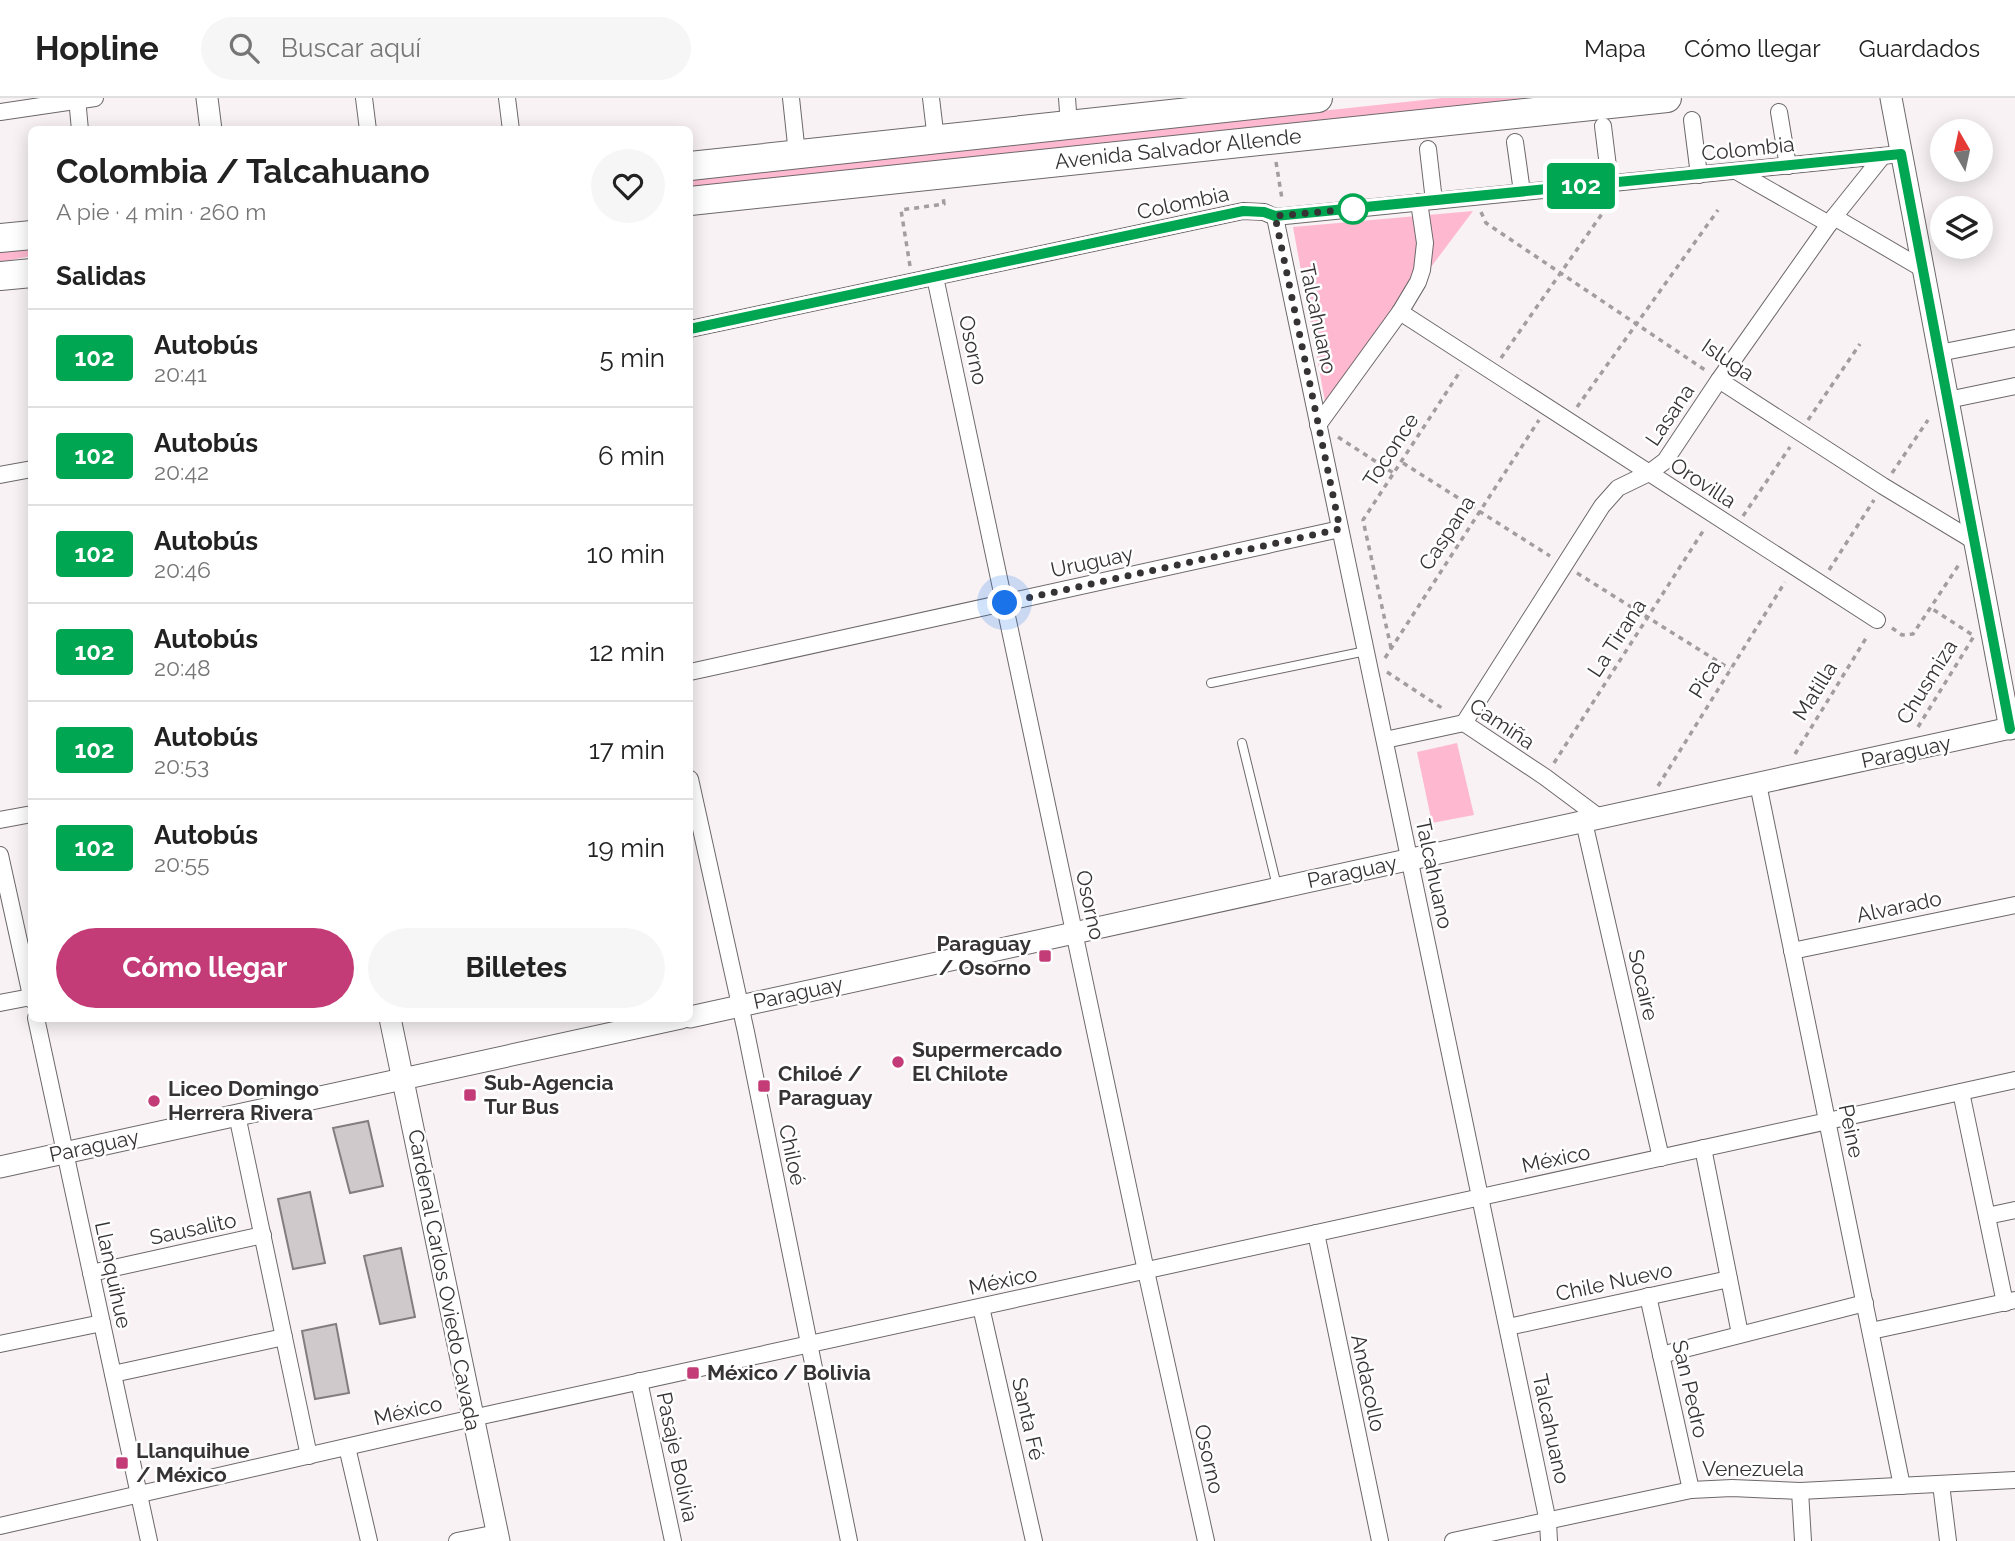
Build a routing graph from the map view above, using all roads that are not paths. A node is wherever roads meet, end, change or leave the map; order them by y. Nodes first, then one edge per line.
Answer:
1 (95, 98) edge
2 (207, 98) edge
3 (364, 98) edge
4 (507, 98) edge
5 (790, 98) edge
6 (931, 98) edge
7 (1318, 98) edge
8 (1667, 98) edge
9 (1891, 98) edge
10 (77, 99) edge
11 (1207, 104) edge
12 (0, 112) edge
13 (1068, 112) edge
14 (1779, 112) dead end
15 (1692, 120) dead end
16 (80, 126) edge
17 (210, 126) edge
18 (368, 126) edge
19 (510, 126) edge
20 (1603, 126) dead end
21 (936, 139) junction
22 (1515, 142) dead end
23 (1428, 149) dead end
24 (797, 154) junction
25 (1892, 155) junction
26 (693, 166) edge
27 (1788, 166) junction
28 (1736, 171) junction
29 (1699, 174) junction
30 (1613, 190) junction
31 (1522, 192) junction
32 (693, 201) edge
33 (1427, 201) junction
34 (1279, 216) junction
35 (1832, 220) junction
36 (28, 235) edge
37 (0, 238) edge
38 (1923, 269) junction
39 (28, 273) edge
40 (0, 276) edge
41 (935, 277) junction
42 (1400, 312) junction
43 (693, 328) edge
44 (2015, 338) edge
45 (1939, 353) junction
46 (1719, 380) junction
47 (2015, 386) edge
48 (1948, 400) junction
49 (1318, 425) junction
50 (28, 469) edge
51 (1649, 473) junction
52 (0, 475) edge
53 (1340, 529) junction
54 (1974, 541) junction
55 (1005, 603) junction
56 (1877, 620) road end
57 (1366, 652) junction
58 (693, 671) edge
59 (1211, 683) dead end
60 (1464, 723) junction
61 (2012, 728) edge
62 (1385, 740) junction
63 (1242, 743) dead end
64 (1768, 782) junction
65 (693, 793) edge
66 (28, 815) edge
67 (0, 820) edge
68 (1592, 820) junction
69 (0, 855) edge
70 (1410, 860) junction
71 (1277, 888) junction
72 (2015, 905) edge
73 (1074, 933) junction
74 (1792, 951) junction
75 (28, 984) edge
76 (28, 998) edge
77 (0, 1003) edge
78 (740, 1006) junction
79 (693, 1016) edge
80 (37, 1022) edge
81 (391, 1022) edge
82 (663, 1022) edge
83 (404, 1079) junction
84 (2015, 1080) edge
85 (1961, 1092) junction
86 (237, 1115) junction
87 (1827, 1121) junction
88 (1703, 1148) junction
89 (65, 1153) junction
90 (1661, 1158) junction
91 (0, 1167) edge
92 (1480, 1197) junction
93 (2015, 1210) edge
94 (1987, 1216) junction
95 (1316, 1233) junction
96 (263, 1236) junction
97 (1146, 1271) junction
98 (91, 1273) junction
99 (1729, 1279) junction
100 (1648, 1296) junction
101 (2010, 1302) edge
102 (1865, 1303) junction
103 (981, 1307) junction
104 (102, 1323) junction
105 (1508, 1326) junction
106 (1871, 1331) junction
107 (1740, 1334) junction
108 (284, 1337) junction
109 (0, 1344) edge
110 (810, 1344) junction
111 (1661, 1355) junction
112 (113, 1374) junction
113 (639, 1381) junction
114 (472, 1418) junction
115 (347, 1447) junction
116 (309, 1456) junction
117 (2015, 1480) edge
118 (1941, 1484) junction
119 (1902, 1486) junction
120 (1691, 1490) junction
121 (1800, 1491) junction
122 (139, 1495) junction
123 (1548, 1522) junction
124 (0, 1526) edge
125 (498, 1537) edge
126 (149, 1541) edge
127 (369, 1541) edge
128 (457, 1541) edge
129 (673, 1541) edge
130 (849, 1541) edge
131 (1034, 1541) edge
132 (1206, 1541) edge
133 (1380, 1541) edge
134 (1453, 1541) edge
135 (1549, 1541) edge
136 (1803, 1541) edge
137 (1948, 1541) edge

1 - 10 street
2 - 17 street
3 - 18 street
4 - 19 street
5 - 24 street
6 - 21 street
7 - 11 highway, Avenida Salvador Allende
8 - 32 highway, Avenida Salvador Allende
9 - 25 street
10 - 12 street
10 - 16 street
11 - 13 highway, Avenida Salvador Allende
13 - 21 highway, Avenida Salvador Allende
14 - 27 street
15 - 29 street
20 - 30 street
21 - 24 highway, Avenida Salvador Allende
22 - 31 street
23 - 33 street
24 - 26 highway, Avenida Salvador Allende
25 - 27 street, Colombia
25 - 35 street, Lasana
25 - 38 street
27 - 28 street, Colombia
28 - 29 street, Colombia
28 - 35 street
29 - 30 street, Colombia
30 - 31 street, Colombia
31 - 33 street, Colombia
33 - 34 street, Colombia
33 - 42 street
34 - 41 street, Colombia
34 - 49 street, Talcahuano
35 - 38 street
35 - 46 street, Lasana
36 - 37 highway
38 - 45 street
39 - 40 highway
41 - 43 street, Colombia
41 - 55 street, Osorno
42 - 49 street
42 - 51 street, Orovilla
44 - 45 street
45 - 48 street
46 - 51 street, Lasana
46 - 54 street, Isluga
47 - 48 street
48 - 54 street
49 - 53 street, Talcahuano
50 - 52 street
51 - 56 street, Orovilla
51 - 60 street, Lasana
53 - 55 street, Uruguay
53 - 57 street, Talcahuano
54 - 61 street
55 - 58 street, Uruguay
55 - 73 street, Osorno
57 - 59 lane
57 - 62 street, Talcahuano
60 - 62 street
60 - 68 street, Camiña
61 - 64 street, Paraguay
62 - 70 street, Talcahuano
63 - 71 lane
64 - 68 street, Paraguay
64 - 74 street, Peine
65 - 78 street, Chiloé
66 - 67 street
68 - 70 street, Paraguay
68 - 90 street, Socaire
69 - 75 street
70 - 71 street, Paraguay
70 - 92 street, Talcahuano
71 - 73 street, Paraguay
72 - 74 street, Alvarado
73 - 78 street, Paraguay
73 - 97 street, Osorno
74 - 87 street, Peine
76 - 77 street
78 - 79 street, Paraguay
78 - 110 street, Chiloé
80 - 89 street, Llanquihue
81 - 83 street, Cardenal Carlos Oviedo Cavada
82 - 83 street, Paraguay
83 - 86 street, Paraguay
83 - 114 street, Cardenal Carlos Oviedo Cavada
84 - 85 street, México
85 - 87 street, México
85 - 94 street
86 - 89 street, Paraguay
86 - 96 street
87 - 88 street, México
87 - 102 street, Peine
88 - 90 street, México
88 - 99 street
89 - 91 street, Paraguay
89 - 98 street, Llanquihue
90 - 92 street, México
92 - 95 street, México
92 - 105 street, Talcahuano
93 - 94 street
94 - 101 street
95 - 97 street, México
95 - 133 street, Andacollo
96 - 98 street, Sausalito
96 - 108 street
97 - 103 street, México
97 - 132 street, Osorno
98 - 104 street, Llanquihue
99 - 100 street, Chile Nuevo
99 - 107 street
100 - 105 street, Chile Nuevo
100 - 111 street, San Pedro
101 - 106 street
102 - 106 street, Peine
102 - 107 street
103 - 110 street, México
103 - 131 street, Santa Fé
104 - 109 street
104 - 112 street, Llanquihue
105 - 123 street, Talcahuano
106 - 119 street, Peine
107 - 111 street
108 - 112 street
108 - 116 street
110 - 113 street, México
110 - 130 street, Chiloé
111 - 120 street, San Pedro
112 - 122 street, Llanquihue
113 - 114 street, México
113 - 129 street, Pasaje Bolivia
114 - 115 street, México
114 - 125 street, Cardenal Carlos Oviedo Cavada
115 - 116 street, México
115 - 127 street
116 - 122 street, México
117 - 118 street, Venezuela
118 - 119 street, Venezuela
118 - 137 street
119 - 121 street, Venezuela
120 - 121 street, Venezuela
120 - 123 street, Venezuela
121 - 136 street
122 - 124 street, México
122 - 126 street, Llanquihue
123 - 134 street, Venezuela
123 - 135 street, Talcahuano
125 - 128 street

